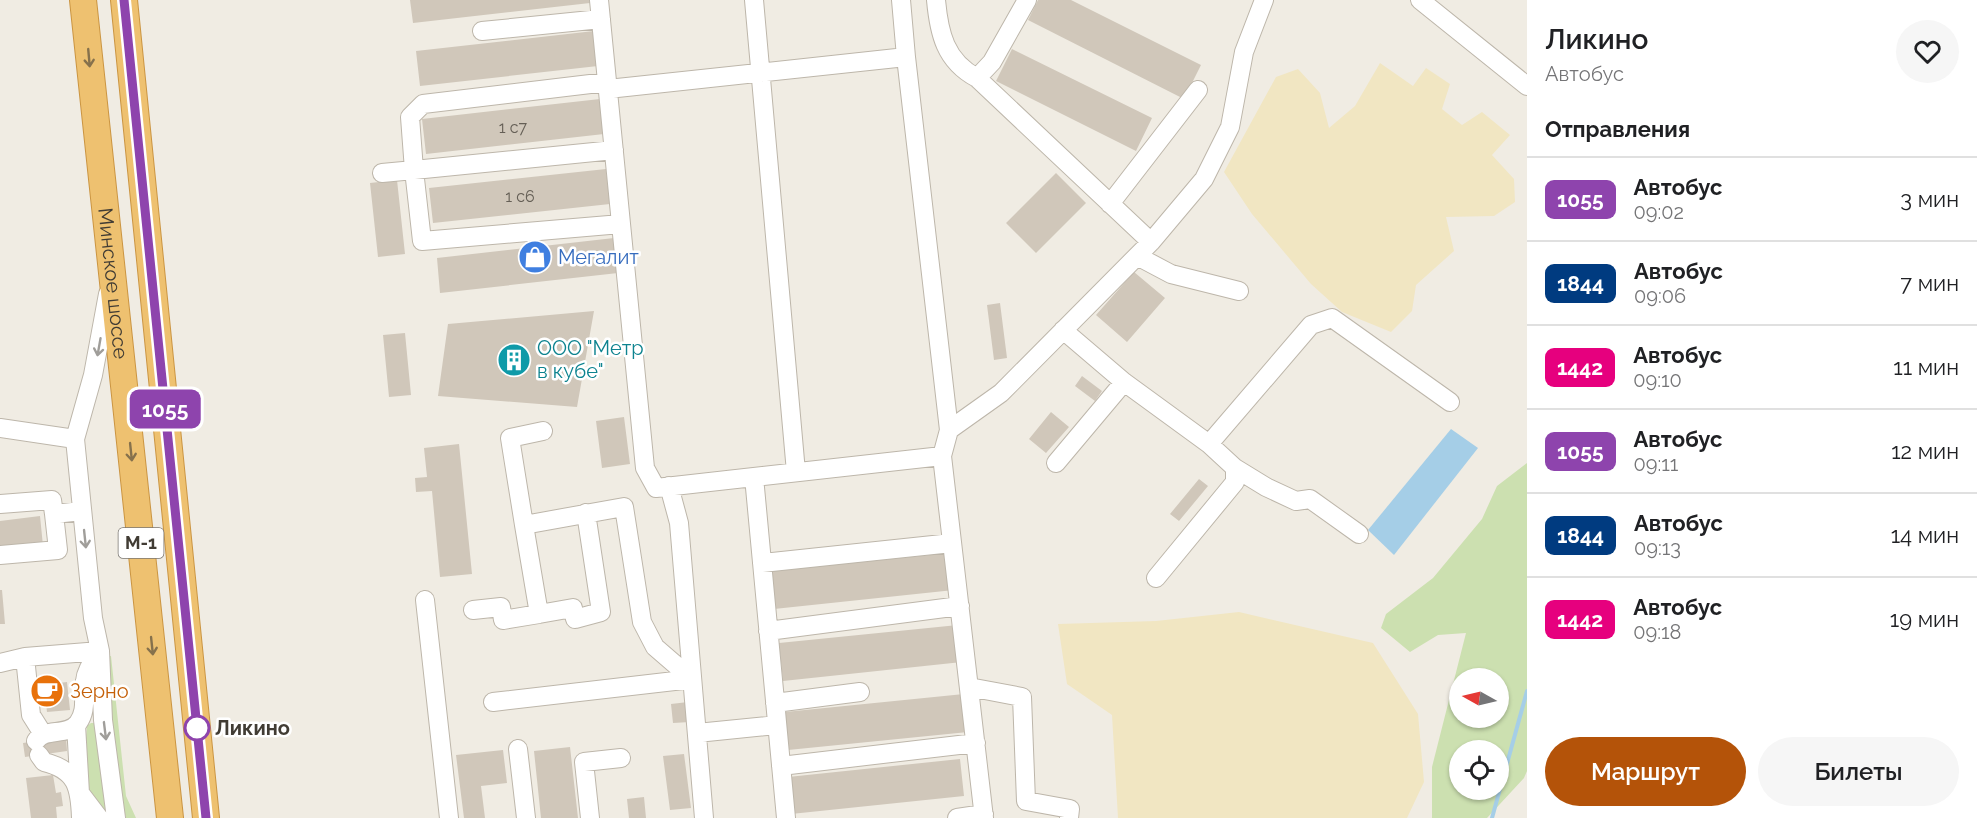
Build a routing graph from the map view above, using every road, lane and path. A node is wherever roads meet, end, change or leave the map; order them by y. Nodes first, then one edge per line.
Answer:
1 (83, 0) edge
2 (124, 0) edge
3 (599, 0) edge
4 (754, 0) edge
5 (902, 0) edge
6 (936, 0) edge
7 (1027, 0) edge
8 (1420, 0) edge
9 (1258, 3) edge
10 (601, 19) junction
11 (482, 31) dead end
12 (906, 57) junction
13 (761, 73) junction
14 (977, 78) junction
15 (608, 85) junction
16 (1527, 86) edge
17 (1198, 90) dead end
18 (614, 150) junction
19 (414, 170) junction
20 (382, 173) dead end
21 (1110, 204) junction
22 (621, 224) junction
23 (1151, 242) junction
24 (1137, 256) junction
25 (112, 268) junction
26 (1239, 291) dead end
27 (1063, 330) junction
28 (1124, 382) junction
29 (1450, 402) dead end
30 (0, 428) edge
31 (949, 430) junction
32 (543, 431) dead end
33 (75, 439) junction
34 (1209, 444) junction
35 (942, 456) junction
36 (1056, 463) dead end
37 (1235, 468) junction
38 (796, 472) junction
39 (754, 477) junction
40 (669, 486) junction
41 (0, 504) edge
42 (82, 511) junction
43 (586, 513) junction
44 (54, 514) junction
45 (524, 525) junction
46 (1359, 534) dead end
47 (952, 543) junction
48 (0, 555) edge
49 (762, 563) junction
50 (1156, 578) dead end
51 (425, 600) dead end
52 (960, 606) junction
53 (474, 610) dead end
54 (539, 614) junction
55 (768, 631) junction
56 (100, 651) junction
57 (25, 657) junction
58 (0, 663) edge
59 (692, 679) junction
60 (969, 687) junction
61 (860, 692) dead end
62 (493, 702) dead end
63 (775, 703) junction
64 (76, 725) junction
65 (777, 726) junction
66 (697, 733) junction
67 (39, 743) junction
68 (976, 743) junction
69 (518, 749) dead end
70 (621, 758) dead end
71 (781, 766) junction
72 (80, 793) junction
73 (984, 816) edge
74 (81, 818) edge
75 (99, 818) edge
76 (116, 818) edge
77 (170, 818) edge
78 (206, 818) edge
79 (449, 818) edge
80 (526, 818) edge
81 (590, 818) edge
82 (704, 818) edge
83 (786, 818) edge
84 (957, 818) edge
85 (1069, 818) edge

1 -> 25 highway, Минское шоссе / М-1
2 - 78 highway, Минское шоссе / М-1
3 - 10 street
4 - 13 street
5 - 12 street
6 - 14 street
7 - 14 street
8 - 16 street
9 - 23 street
10 - 11 street
10 - 15 street
12 - 13 street
12 - 31 street
13 - 15 street
13 - 38 street
14 - 21 street
15 - 18 street
15 - 19 street
17 - 21 street
18 - 19 street
18 - 22 street
19 - 20 street
19 - 22 street
21 - 23 street
22 - 40 street
23 - 24 street
24 - 26 street
24 - 27 street
25 -> 33 street
25 -> 77 highway, Минское шоссе / М-1
27 - 28 street
27 - 31 street
28 - 34 street
28 - 36 street
29 - 34 street
30 - 33 street
31 - 35 street
32 - 45 street
33 - 42 street
34 - 37 street
35 - 38 street
35 - 47 street
37 - 46 street
37 - 50 street
38 - 39 street
39 - 40 street
39 - 49 street
40 - 59 street
41 - 44 street
42 - 44 street
42 -> 56 street
43 - 45 street
43 - 54 street
43 - 59 street
44 - 48 street
45 - 54 street
47 - 49 street
47 - 52 street
49 - 55 street
51 - 79 street
52 - 55 street
52 - 60 street
53 - 54 street
55 - 63 street
56 - 57 street
56 - 64 street
56 -> 76 street
57 - 58 street
57 - 67 street
59 - 62 street
59 - 66 street
60 - 68 street
60 - 85 street
61 - 63 street
63 - 65 street
64 - 67 street
64 - 72 street
65 - 66 street
65 - 71 street
66 - 82 street
67 - 72 street
68 - 71 street
68 - 73 street
69 - 80 street
70 - 81 street
71 - 83 street
72 - 74 street
72 - 75 street
73 - 84 street

